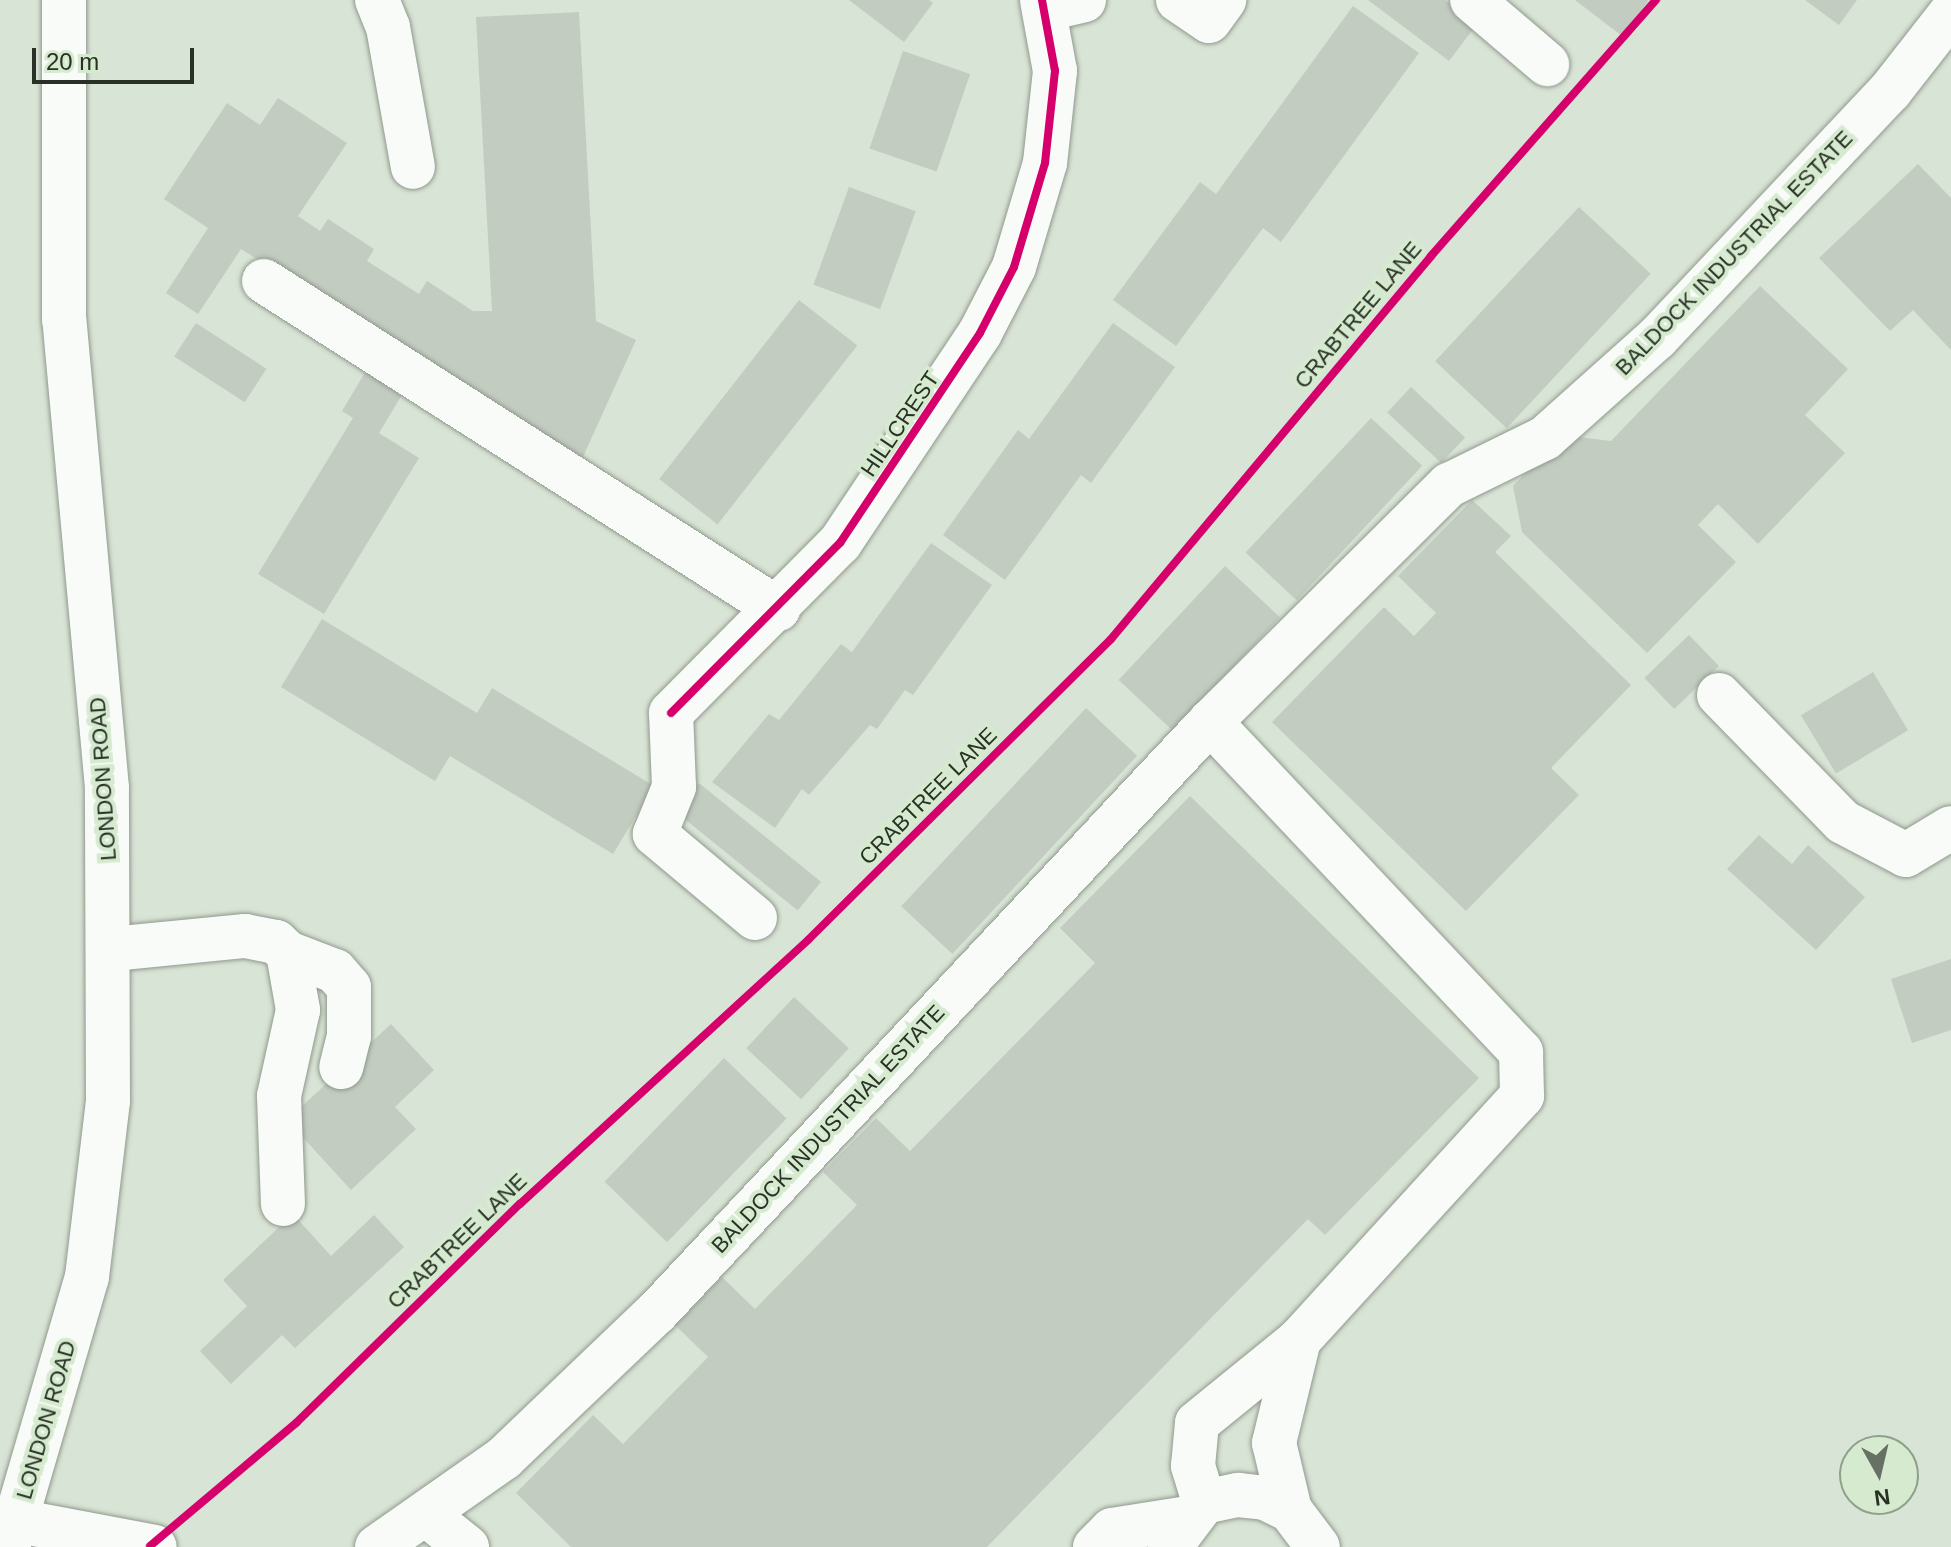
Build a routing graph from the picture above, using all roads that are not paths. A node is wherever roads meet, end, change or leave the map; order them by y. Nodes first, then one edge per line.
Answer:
1 (64, 0) edge
2 (377, 0) edge
3 (1178, 0) edge
4 (1224, 0) edge
5 (1472, 0) edge
6 (1057, 3) edge
7 (1951, 13) edge
8 (1547, 64) dead end
9 (413, 167) dead end
10 (264, 281) dead end
11 (778, 609) junction
12 (1719, 695) dead end
13 (1210, 722) junction
14 (1951, 828) edge
15 (755, 918) dead end
16 (112, 949) junction
17 (288, 953) junction
18 (341, 1067) dead end
19 (283, 1204) dead end
20 (1299, 1340) junction
21 (1290, 1510) junction
22 (428, 1516) junction
23 (1188, 1522) edge
24 (13, 1534) edge
25 (155, 1547) edge
26 (377, 1547) edge
27 (467, 1547) edge
28 (1095, 1547) edge
29 (1318, 1547) edge

1 - 16 main road, LONDON ROAD
2 - 9 main road
3 - 4 main road
5 - 8 main road
6 - 11 main road, HILLCREST
7 - 13 main road, BALDOCK INDUSTRIAL ESTATE
10 - 11 main road
11 - 15 main road, HILLCREST
12 - 14 main road
13 - 20 main road
13 - 22 main road, BALDOCK INDUSTRIAL ESTATE
16 - 17 main road
16 - 24 main road, LONDON ROAD
17 - 18 main road
17 - 19 main road
20 - 21 main road
20 - 23 main road
21 - 23 main road
21 - 29 main road
22 - 26 main road, BALDOCK INDUSTRIAL ESTATE
22 - 27 main road
23 - 28 main road
24 - 25 main road

